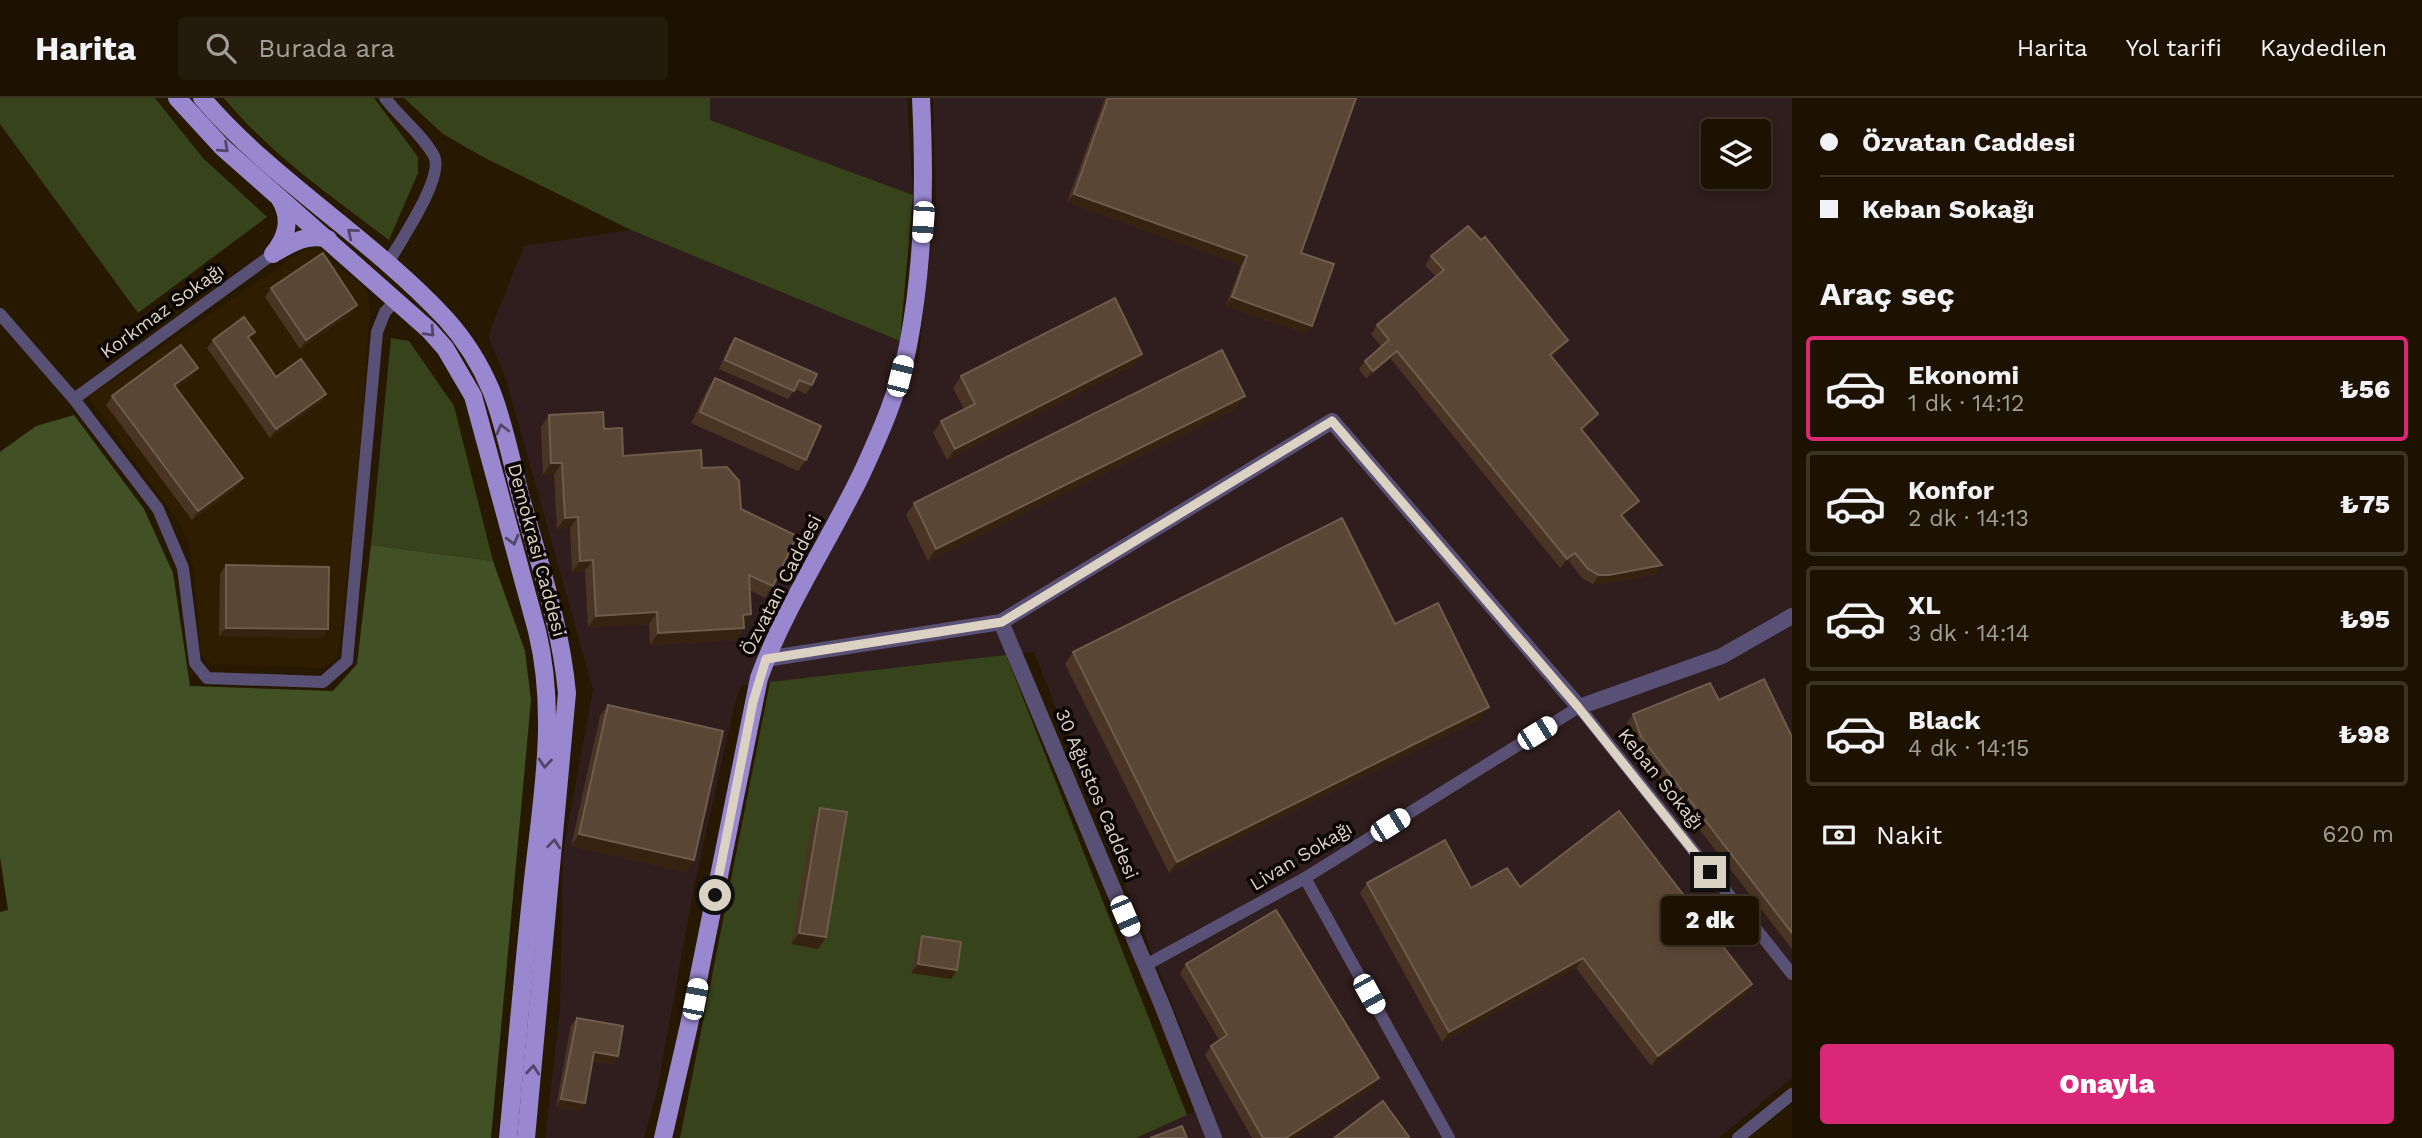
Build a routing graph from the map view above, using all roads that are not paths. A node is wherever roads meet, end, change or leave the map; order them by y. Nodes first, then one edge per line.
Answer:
1 (177, 98) edge
2 (202, 98) edge
3 (385, 98) edge
4 (921, 98) edge
5 (279, 196) junction
6 (328, 239) junction
7 (273, 254) junction
8 (388, 263) junction
9 (397, 299) junction
10 (0, 314) edge
11 (74, 399) junction
12 (1792, 615) edge
13 (1002, 622) junction
14 (766, 659) junction
15 (1578, 707) junction
16 (1305, 878) junction
17 (1146, 965) junction
18 (1792, 975) edge
19 (1792, 1094) edge
20 (508, 1138) edge
21 (526, 1138) edge
22 (663, 1138) edge
23 (1214, 1138) edge
24 (1448, 1138) edge
25 (1738, 1138) edge

1 -> 5 main road, Demokrasi Caddesi
8 -> 2 main road, Demokrasi Caddesi
3 - 8 street
4 - 14 main road, Özvatan Caddesi
5 - 6 main road, Demokrasi Caddesi
5 - 7 main road
6 - 7 main road
6 - 9 main road, Demokrasi Caddesi
7 - 11 street, Korkmaz Sokağı
21 -> 8 main road, Demokrasi Caddesi
9 - 11 street
9 -> 20 main road, Demokrasi Caddesi
10 - 11 street
12 - 15 street
13 - 14 street
13 - 15 street
13 - 17 street, 30 Ağustos Caddesi
14 - 22 main road, Özvatan Caddesi
15 - 16 street, Livan Sokağı
15 - 18 street, Keban Sokağı
16 - 17 street, Livan Sokağı
16 - 24 street
17 - 23 street, 30 Ağustos Caddesi
19 - 25 street

